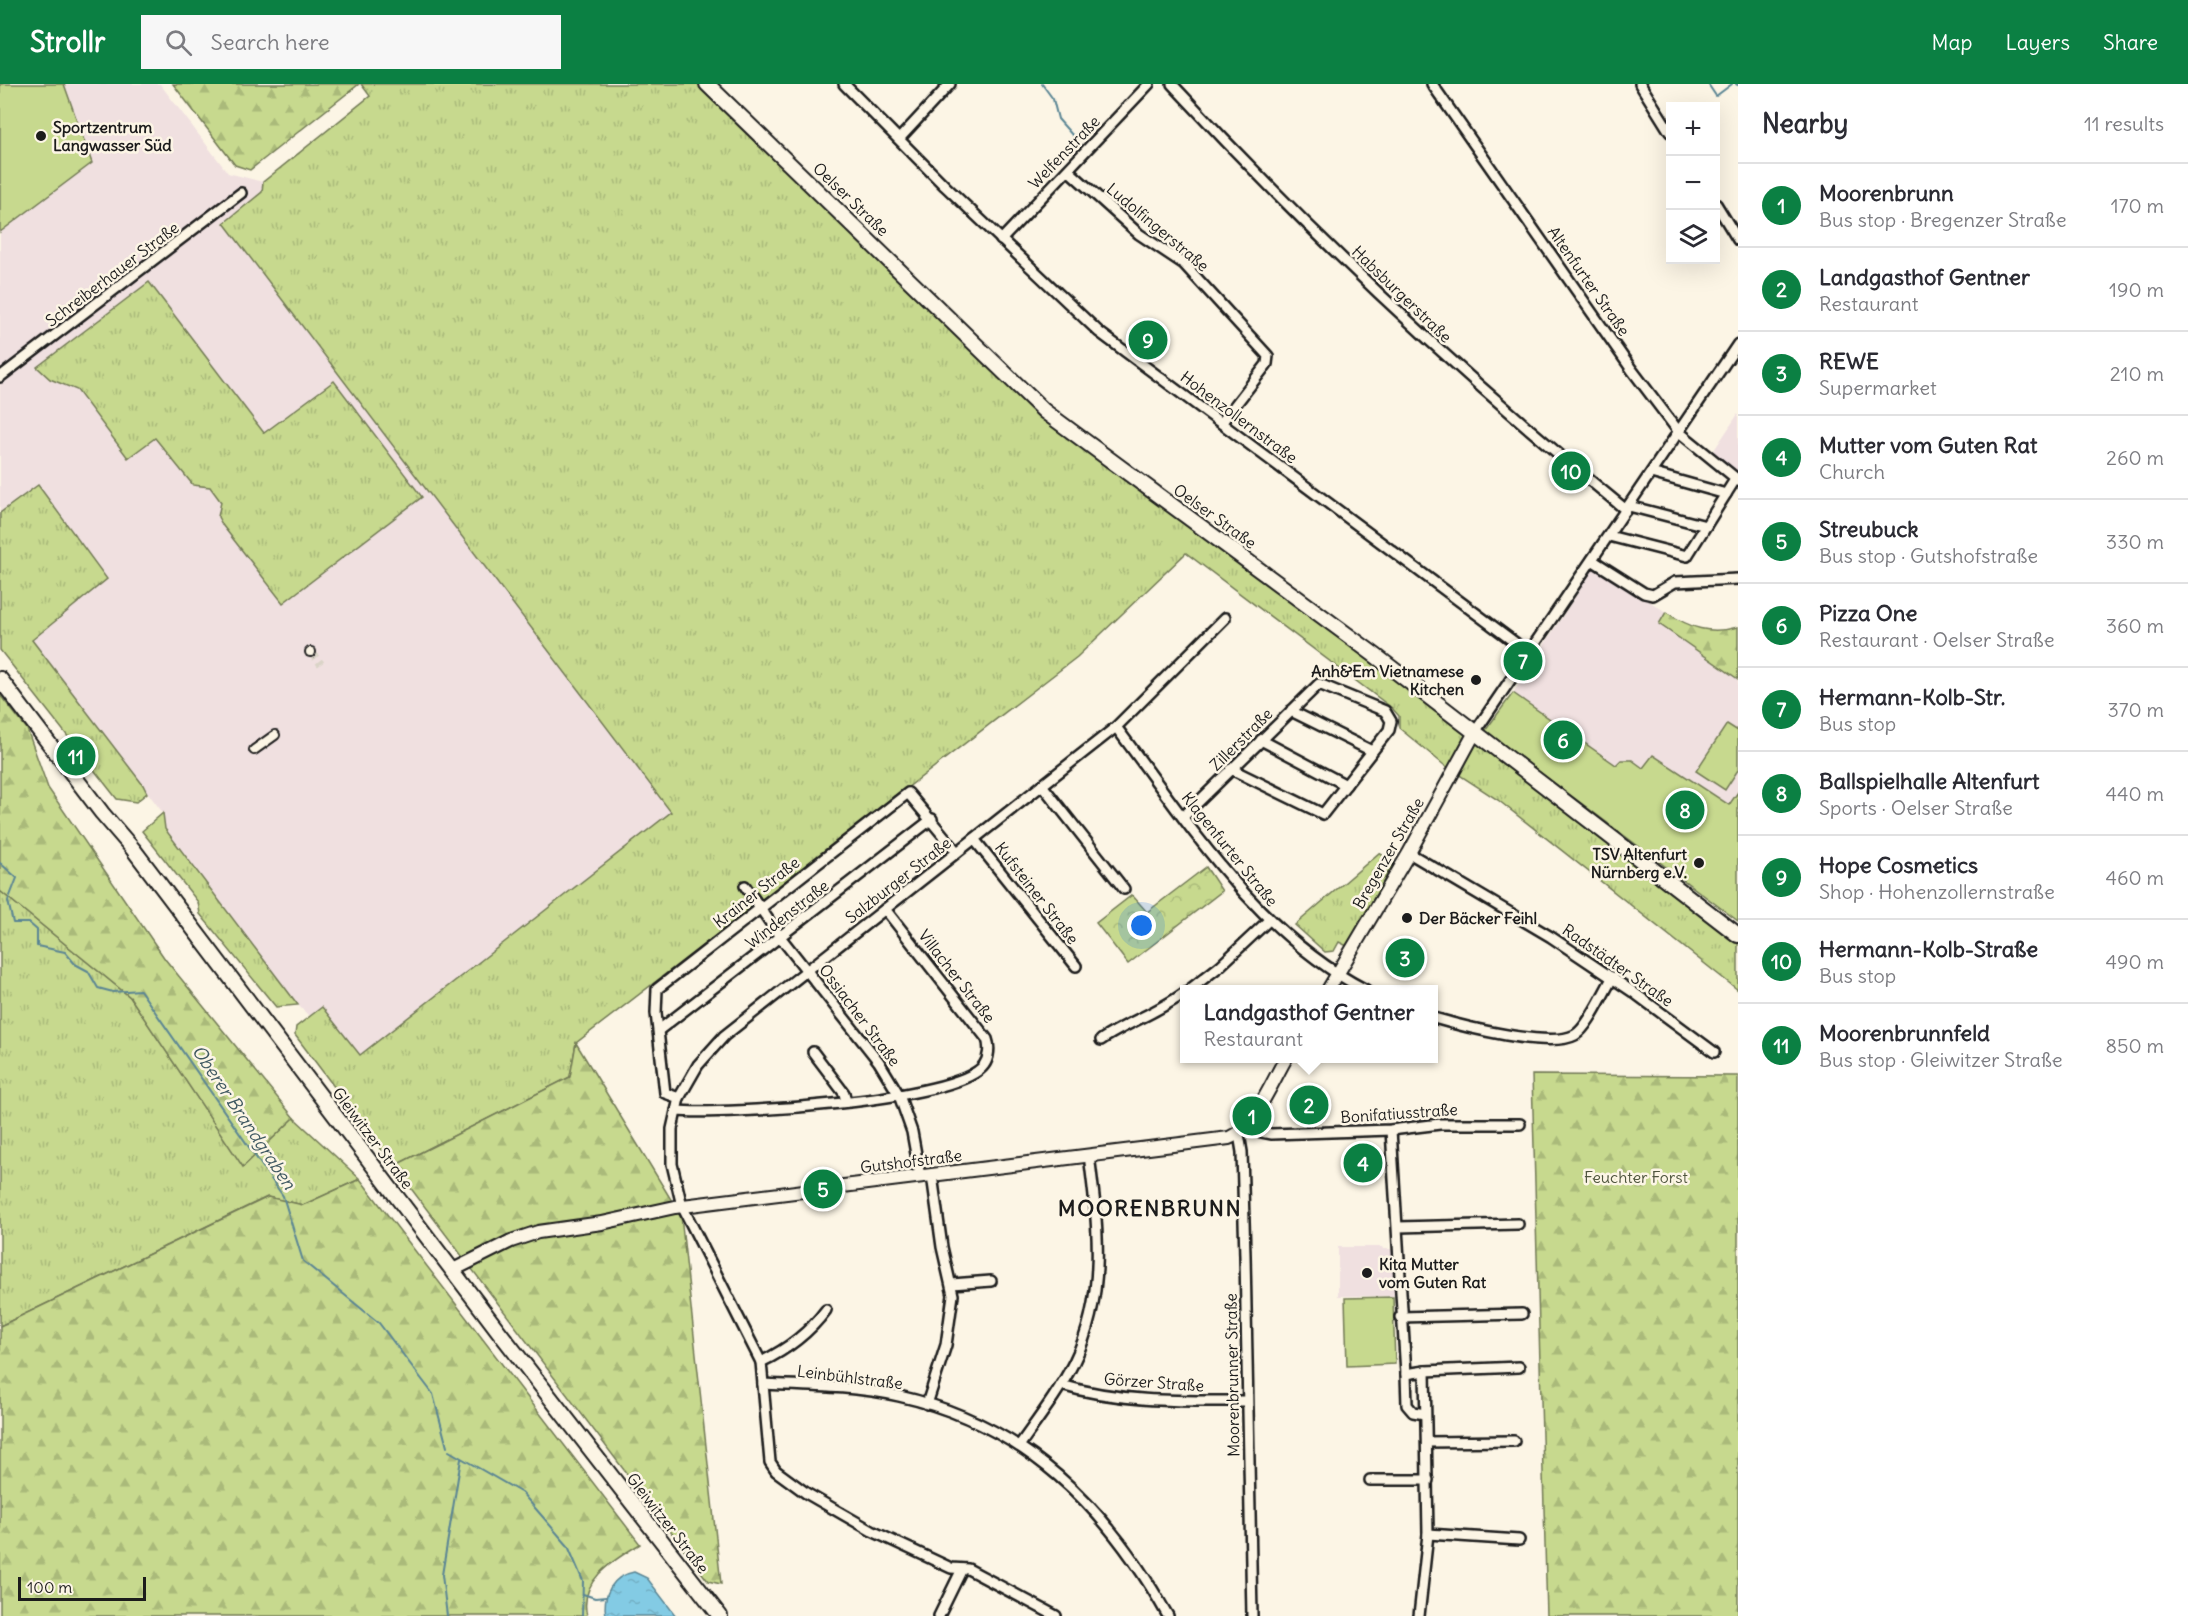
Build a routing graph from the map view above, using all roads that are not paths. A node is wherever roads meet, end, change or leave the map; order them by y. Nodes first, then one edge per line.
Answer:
1 (844, 84) edge
2 (950, 84) edge
3 (1149, 84) edge
4 (1172, 84) edge
5 (1432, 84) edge
6 (1640, 84) edge
7 (712, 86) edge
8 (1666, 124) edge
9 (899, 140) junction
10 (1068, 170) junction
11 (241, 193) dead end
12 (1720, 210) edge
13 (1001, 240) junction
14 (1738, 240) edge
15 (1738, 344) edge
16 (0, 377) edge
17 (1222, 422) junction
18 (1679, 432) junction
19 (1651, 473) junction
20 (1737, 479) edge
21 (1726, 494) junction
22 (1627, 508) junction
23 (1706, 526) junction
24 (1609, 536) junction
25 (1592, 560) junction
26 (1738, 579) edge
27 (1225, 618) dead end
28 (1529, 653) junction
29 (0, 679) edge
30 (1291, 711) junction
31 (1116, 728) junction
32 (1475, 732) junction
33 (275, 735) dead end
34 (1262, 740) junction
35 (254, 750) dead end
36 (1372, 751) junction
37 (1231, 769) junction
38 (1346, 784) junction
39 (1042, 785) junction
40 (1184, 816) junction
41 (932, 819) junction
42 (974, 838) junction
43 (957, 852) junction
44 (1408, 853) junction
45 (745, 886) dead end
46 (1124, 889) dead end
47 (759, 908) junction
48 (885, 909) junction
49 (1269, 920) junction
50 (1738, 935) edge
51 (781, 938) junction
52 (1076, 966) dead end
53 (808, 970) junction
54 (1337, 973) junction
55 (1613, 977) junction
56 (1195, 985) edge
57 (1331, 985) edge
58 (1357, 985) edge
59 (1180, 996) edge
60 (1438, 1019) edge
61 (659, 1030) junction
62 (1101, 1040) dead end
63 (813, 1052) dead end
64 (1714, 1052) dead end
65 (1284, 1063) edge
66 (899, 1095) junction
67 (679, 1098) junction
68 (846, 1102) junction
69 (676, 1111) junction
70 (1248, 1123) junction
71 (1520, 1124) dead end
72 (1391, 1130) junction
73 (1239, 1134) junction
74 (1089, 1155) junction
75 (926, 1176) junction
76 (682, 1206) junction
77 (1518, 1224) dead end
78 (1398, 1227) junction
79 (453, 1270) junction
80 (991, 1281) dead end
81 (952, 1284) junction
82 (826, 1310) dead end
83 (1522, 1314) dead end
84 (1400, 1317) junction
85 (760, 1362) junction
86 (1519, 1367) dead end
87 (1425, 1371) junction
88 (1406, 1374) junction
89 (763, 1384) junction
90 (1061, 1385) junction
91 (1247, 1401) junction
92 (927, 1404) junction
93 (1425, 1414) junction
94 (1514, 1441) dead end
95 (1427, 1442) junction
96 (1019, 1446) junction
97 (1370, 1480) dead end
98 (1428, 1480) junction
99 (1428, 1534) junction
100 (1519, 1540) dead end
101 (962, 1569) junction
102 (720, 1616) edge
103 (939, 1616) edge
104 (1056, 1616) edge
105 (1168, 1616) edge
106 (1252, 1616) edge
107 (1419, 1616) edge

1 - 9 street, Hohenzollernstraße
2 - 9 street
3 - 10 street, Welfenstraße
4 - 22 street, Habsburgerstraße
5 - 18 street, Altenfurter Straße
6 - 8 street
7 - 32 main road, Oelser Straße
9 - 13 street, Hohenzollernstraße
10 - 13 street, Welfenstraße
10 - 17 street, Ludolfingerstraße
11 - 16 street, Schreiberhauer Straße
12 - 14 street
13 - 17 street, Hohenzollernstraße
15 - 18 street
17 - 28 street, Hohenzollernstraße
18 - 19 street
18 - 20 street, Altenfurter Straße
19 - 21 street
19 - 22 street
20 - 21 street
21 - 23 street
22 - 23 street
22 - 24 street
23 - 24 street
24 - 25 street
25 - 26 street
25 - 28 street
27 - 31 street, Salzburger Straße
28 - 32 street
29 - 79 main road, Gleiwitzer Straße
30 - 34 street, Zillerstraße
30 - 36 street
30 - 36 street, Zillerstraße
31 - 39 street, Salzburger Straße
31 - 40 street, Klagenfurter Straße
32 - 44 street, Bregenzer Straße
32 - 50 main road, Oelser Straße
33 - 35 street
34 - 37 street, Zillerstraße
34 - 38 street
36 - 38 street
37 - 38 street
37 - 40 street, Zillerstraße
39 - 42 street, Salzburger Straße
39 - 46 street
40 - 49 street, Klagenfurter Straße
41 - 43 street, Krainer Straße
41 - 47 street, Krainer Straße
41 - 51 street, Windenstraße
42 - 43 street, Salzburger Straße
42 - 52 street, Kufsteiner Straße
43 - 48 street, Salzburger Straße
44 - 54 street, Bregenzer Straße
44 - 55 street, Radstädter Straße
45 - 47 street, Ossiacher Straße
47 - 51 street, Ossiacher Straße
47 - 61 street, Krainer Straße
48 - 53 street, Salzburger Straße
48 - 66 street, Villacher Straße
49 - 54 street, Klagenfurter Straße
49 - 56 street
51 - 53 street, Ossiacher Straße
51 - 61 street, Windenstraße
53 - 66 street, Ossiacher Straße
53 - 67 street, Salzburger Straße
54 - 57 street, Bregenzer Straße
54 - 58 street, Klagenfurter Straße
55 - 60 street
55 - 64 street, Radstädter Straße
59 - 62 street
61 - 67 street, Krainer Straße
63 - 68 street
65 - 70 street
66 - 68 street, Villacher Straße
66 - 75 street, Ossiacher Straße
67 - 69 street, Salzburger Straße
68 - 69 street, Villacher Straße
69 - 76 street, Salzburger Straße
70 - 72 street, Bonifatiusstraße
70 - 73 street
71 - 72 street, Bonifatiusstraße
72 - 78 street
73 - 74 street, Gutshofstraße
73 - 91 street, Moorenbrunner Straße
74 - 75 street, Gutshofstraße
74 - 90 street
75 - 76 street, Gutshofstraße
75 - 81 street, Ossiacher Straße
76 - 79 street, Gutshofstraße
76 - 85 street, Salzburger Straße
77 - 78 street
78 - 84 street
79 - 102 main road, Gleiwitzer Straße
80 - 81 street
81 - 92 street, Ossiacher Straße
82 - 85 street
83 - 84 street
84 - 88 street
85 - 89 street, Salzburger Straße
86 - 87 street
87 - 88 street
87 - 93 street
88 - 93 street
89 - 92 street, Leinbühlstraße
89 - 101 street, Salzburger Straße
90 - 91 street, Görzer Straße
90 - 96 street
91 - 106 street, Moorenbrunner Straße
92 - 96 street, Leinbühlstraße
93 - 95 street
94 - 95 street
95 - 98 street
96 - 105 street, Leinbühlstraße
97 - 98 street
98 - 99 street
99 - 100 street
99 - 107 street
101 - 103 street
101 - 104 street, Salzburger Straße

